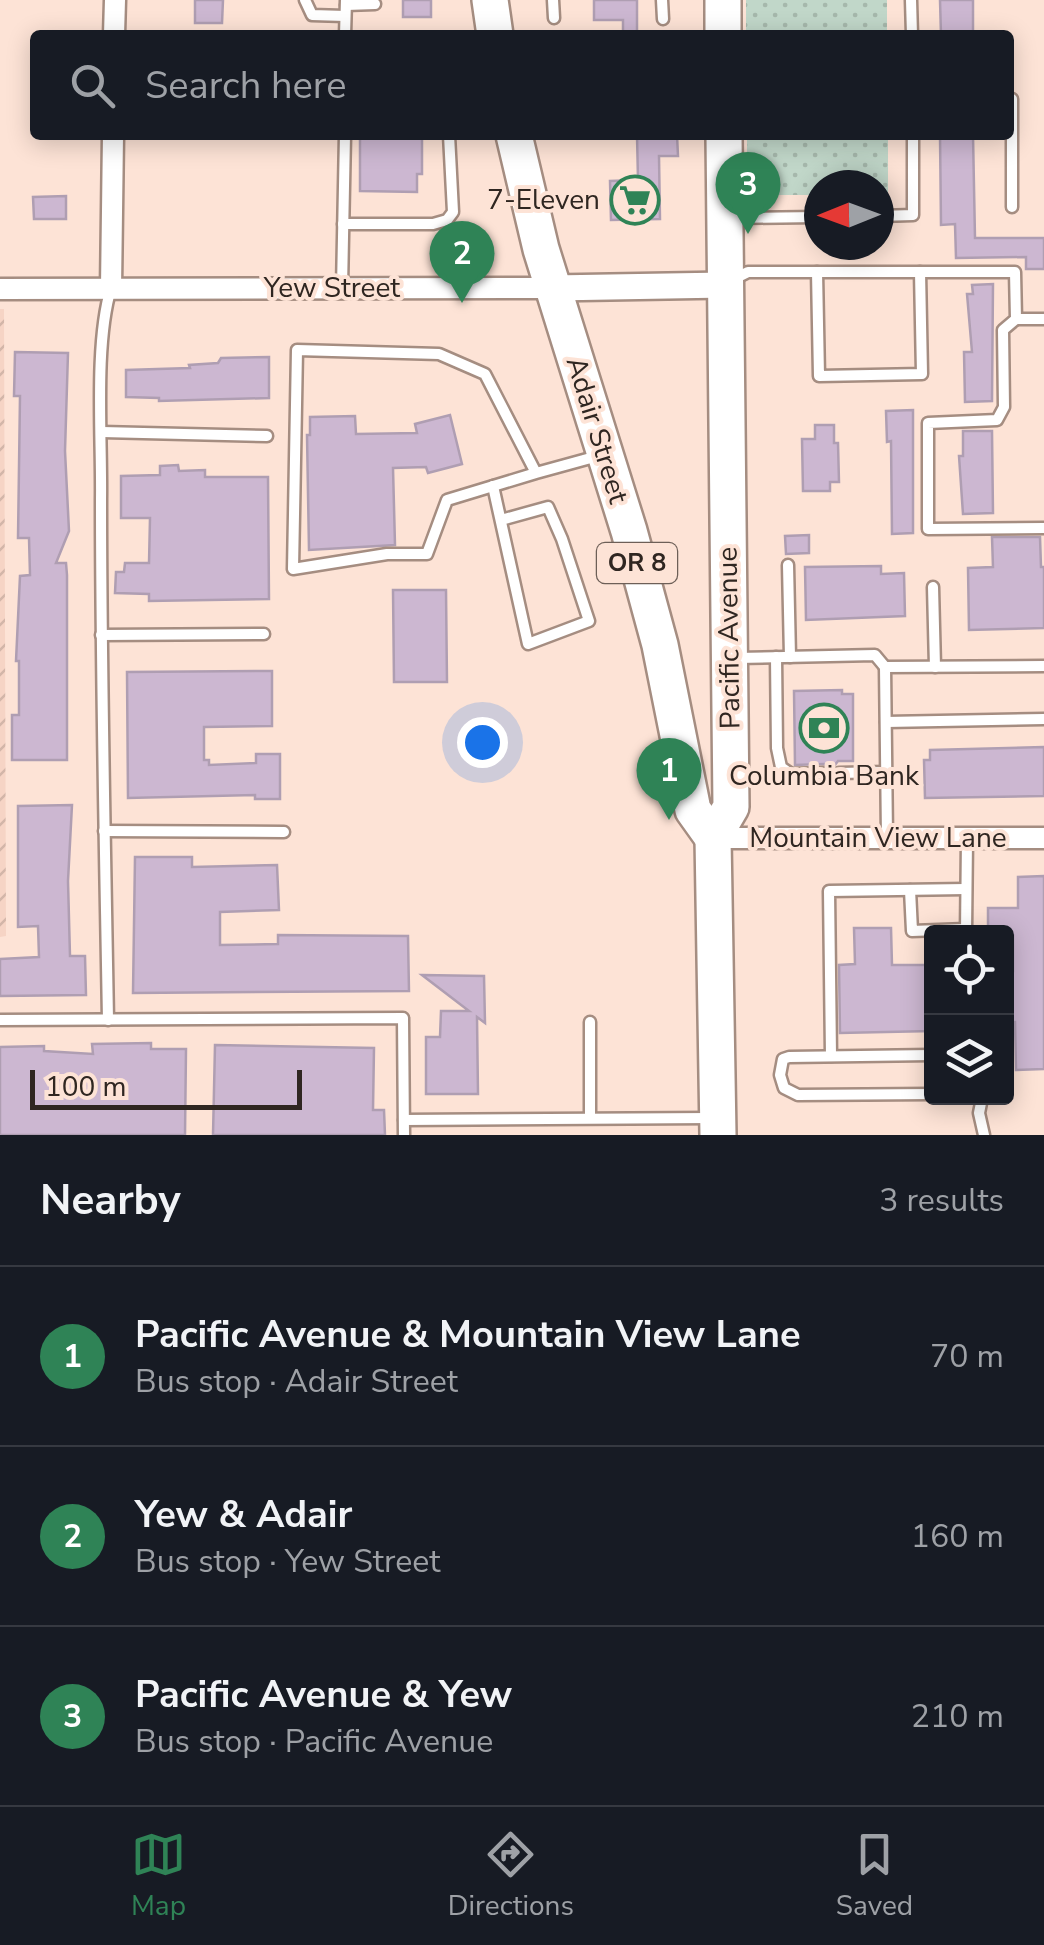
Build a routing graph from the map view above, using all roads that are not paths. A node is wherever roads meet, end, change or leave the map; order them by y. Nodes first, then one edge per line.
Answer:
1 (115, 0) edge
2 (305, 0) edge
3 (490, 0) edge
4 (553, 0) edge
5 (662, 0) edge
6 (722, 0) edge
7 (911, 0) edge
8 (376, 4) dead end
9 (346, 7) edge
10 (554, 18) dead end
11 (663, 19) dead end
12 (114, 30) edge
13 (494, 30) edge
14 (723, 30) edge
15 (912, 30) edge
16 (113, 140) edge
17 (345, 140) edge
18 (449, 140) edge
19 (515, 140) edge
20 (724, 140) edge
21 (912, 140) edge
22 (1010, 140) edge
23 (1012, 207) dead end
24 (894, 216) edge
25 (804, 217) edge
26 (724, 218) junction
27 (343, 224) junction
28 (817, 272) junction
29 (920, 272) junction
30 (725, 285) junction
31 (111, 288) junction
32 (342, 288) junction
33 (554, 288) junction
34 (0, 289) edge
35 (1044, 319) edge
36 (1016, 320) junction
37 (102, 432) junction
38 (266, 436) dead end
39 (604, 454) junction
40 (536, 473) junction
41 (493, 486) junction
42 (500, 520) junction
43 (1044, 528) edge
44 (788, 565) dead end
45 (933, 587) dead end
46 (264, 634) dead end
47 (101, 635) junction
48 (776, 657) junction
49 (790, 657) junction
50 (729, 659) junction
51 (1044, 666) edge
52 (885, 667) junction
53 (935, 667) junction
54 (1044, 719) edge
55 (886, 722) junction
56 (886, 772) junction
57 (823, 773) dead end
58 (838, 773) dead end
59 (104, 831) junction
60 (284, 832) dead end
61 (713, 838) junction
62 (887, 838) junction
63 (967, 838) junction
64 (1044, 838) edge
65 (966, 889) junction
66 (910, 890) junction
67 (966, 925) edge
68 (924, 931) edge
69 (0, 1020) edge
70 (108, 1020) junction
71 (590, 1022) dead end
72 (924, 1055) edge
73 (831, 1056) junction
74 (924, 1094) edge
75 (980, 1105) edge
76 (590, 1118) junction
77 (404, 1120) junction
78 (718, 1126) edge
79 (404, 1135) edge
80 (984, 1135) edge

1 - 12 street
2 - 9 lane
3 - 13 highway
4 - 10 lane
5 - 11 lane
6 - 14 highway
7 - 15 lane
8 - 9 lane
16 - 31 street
17 - 27 lane
18 - 27 lane
19 - 33 highway, Adair Street / OR 8
20 - 26 highway, Pacific Avenue / OR 8
21 - 24 lane
22 - 23 lane
25 - 26 lane
26 - 30 highway, Pacific Avenue / OR 8
27 - 32 lane
28 - 29 lane
28 - 29 lane
28 - 30 lane
29 - 36 lane
30 - 33 street, Yew Street
30 - 50 highway, Pacific Avenue / OR 8
31 - 32 street, Yew Street
31 - 34 street, Yew Street
31 - 37 lane
32 - 33 street, Yew Street
33 - 39 highway, Adair Street / OR 8
35 - 36 lane
36 - 43 lane
37 - 38 lane
37 - 47 lane
39 - 40 lane
39 - 61 highway, Adair Street / OR 8
40 - 41 lane
40 - 41 lane
41 - 42 lane
42 - 42 lane
44 - 49 lane
45 - 53 lane
46 - 47 lane
47 - 59 lane
48 - 49 lane
48 - 50 lane
48 - 57 lane
49 - 52 lane
50 - 61 highway, Pacific Avenue / OR 8
51 - 53 lane
52 - 53 lane
52 - 55 lane
54 - 55 lane
55 - 56 lane
56 - 58 lane
56 - 62 lane
59 - 60 lane
59 - 70 lane
61 - 62 street, Mountain View Lane
61 - 78 highway, Pacific Avenue / OR 8
62 - 63 street, Mountain View Lane
63 - 64 street, Mountain View Lane
63 - 65 lane
65 - 66 lane
65 - 67 lane
66 - 68 lane
66 - 73 lane
69 - 70 lane
70 - 77 lane
71 - 76 lane
72 - 73 lane
73 - 74 lane
75 - 80 lane
76 - 77 lane
76 - 78 lane
77 - 79 lane

